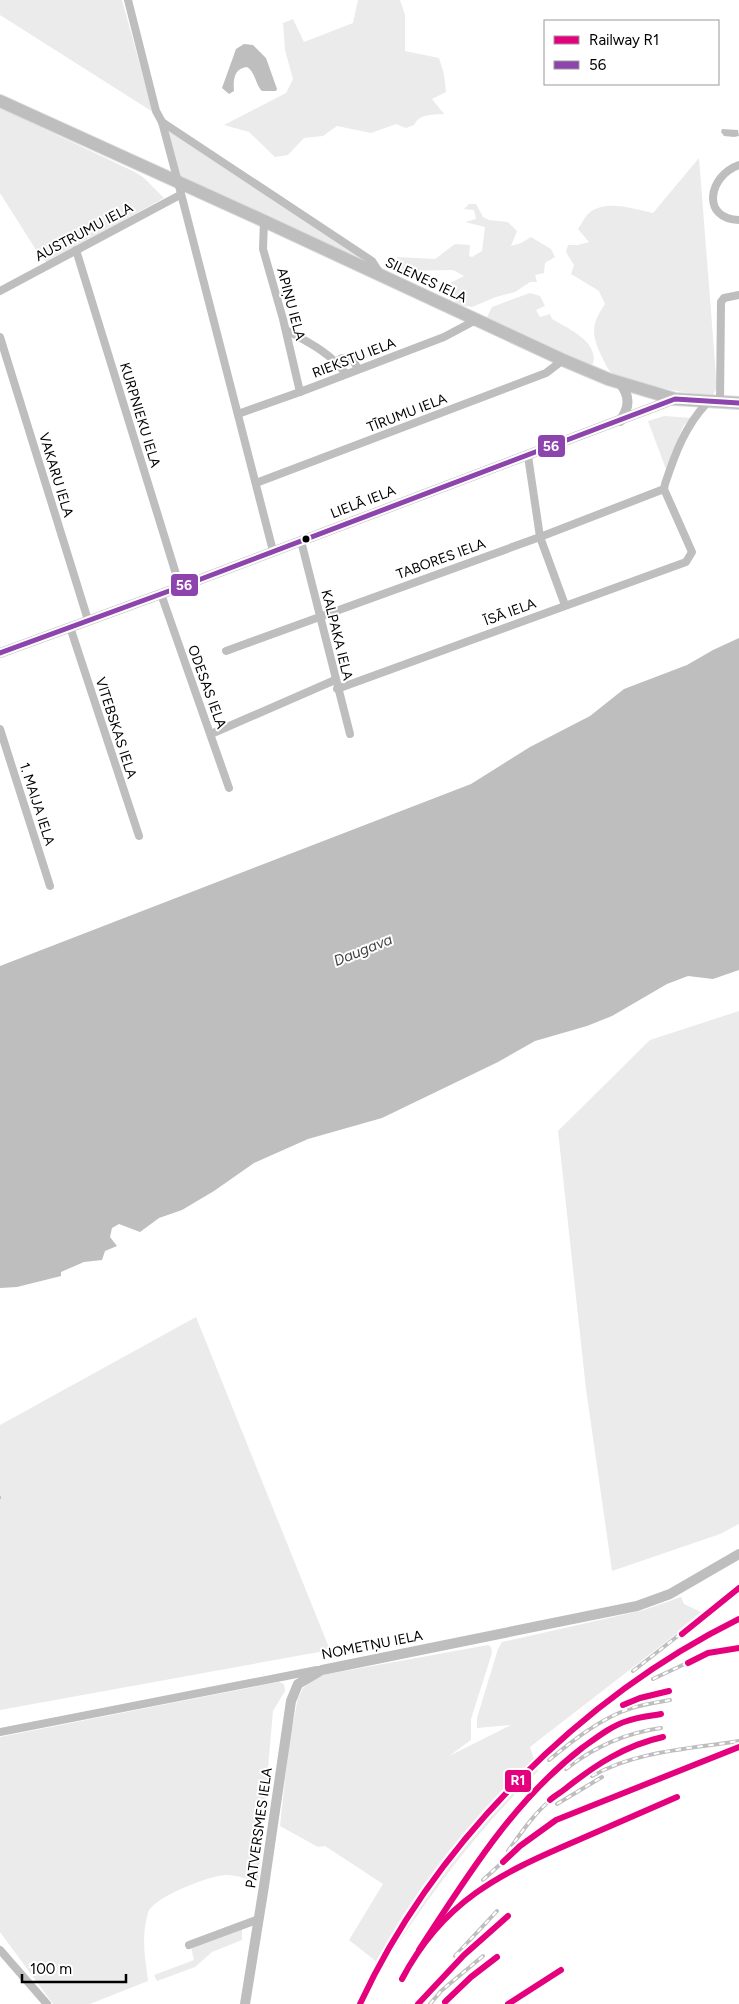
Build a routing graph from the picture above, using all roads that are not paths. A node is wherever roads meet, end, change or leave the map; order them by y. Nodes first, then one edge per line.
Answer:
1 (128, 0) edge
2 (0, 102) edge
3 (162, 122) junction
4 (739, 164) edge
5 (175, 185) junction
6 (739, 220) edge
7 (264, 221) junction
8 (76, 250) junction
9 (384, 278) junction
10 (0, 291) edge
11 (739, 295) edge
12 (476, 320) junction
13 (286, 330) junction
14 (0, 337) edge
15 (563, 360) junction
16 (336, 362) junction
17 (10, 368) junction
18 (358, 369) junction
19 (0, 371) edge
20 (346, 374) junction
21 (620, 383) junction
22 (300, 392) junction
23 (675, 399) junction
24 (714, 403) junction
25 (739, 403) edge
26 (238, 414) junction
27 (620, 421) junction
28 (528, 456) junction
29 (256, 482) junction
30 (664, 489) junction
31 (540, 537) junction
32 (301, 541) junction
33 (273, 551) junction
34 (180, 587) junction
35 (161, 594) junction
36 (565, 606) junction
37 (319, 617) junction
38 (88, 620) junction
39 (70, 627) junction
40 (226, 651) dead end
41 (0, 653) edge
42 (335, 680) junction
43 (337, 689) junction
44 (0, 729) edge
45 (211, 734) junction
46 (350, 734) dead end
47 (229, 788) dead end
48 (139, 836) dead end
49 (50, 886) dead end
50 (739, 1554) edge
51 (322, 1670) junction
52 (0, 1732) edge
53 (259, 1919) junction
54 (189, 1945) dead end
55 (0, 1950) edge
56 (47, 2004) edge
57 (245, 2004) edge

1 - 3 street
2 - 5 main road, SILENES IELA
3 - 5 street
3 - 9 street
4 - 6 street
5 - 7 main road, SILENES IELA
5 - 8 street, AUSTRUMU IELA
5 - 26 street
7 - 9 main road, SILENES IELA
7 - 13 street, APIŅU IELA
8 - 10 street, AUSTRUMU IELA
8 - 34 street, KURPNIEKU IELA
9 - 12 main road, SILENES IELA
11 - 24 street
12 - 15 main road, SILENES IELA
12 - 18 street, RIEKSTU IELA
13 - 16 street
13 - 22 street, APIŅU IELA
14 - 17 street, VAKARU IELA
15 - 21 main road, SILENES IELA
15 - 29 street, TĪRUMU IELA
16 - 18 street
16 - 20 street
17 - 19 street
17 - 38 street, VAKARU IELA
18 - 20 street, RIEKSTU IELA
20 - 22 street, RIEKSTU IELA
21 - 23 main road, SILENES IELA
21 - 27 street
22 - 26 street, RIEKSTU IELA
23 - 24 main road, LIELĀ IELA
23 - 27 street, LIELĀ IELA
24 - 25 main road, LIELĀ IELA
24 - 30 street
26 - 29 street
27 - 28 street, LIELĀ IELA
28 - 31 street
28 - 32 street, LIELĀ IELA
29 - 33 street
30 - 31 street, TABORES IELA
30 - 36 street, ĪSĀ IELA
31 - 36 street
31 - 37 street, TABORES IELA
32 - 33 street, LIELĀ IELA
32 - 37 street, KALPAKA IELA
33 - 34 street, LIELĀ IELA
34 - 35 street, LIELĀ IELA
35 - 38 street, LIELĀ IELA
35 - 45 street, ODESAS IELA
36 - 43 street, ĪSĀ IELA
37 - 40 street, TABORES IELA
37 - 42 street, KALPAKA IELA
38 - 39 street, LIELĀ IELA
39 - 41 street, LIELĀ IELA
39 - 48 street, VITEBSKAS IELA
42 - 43 street, KALPAKA IELA
42 - 45 street
43 - 46 street, KALPAKA IELA
44 - 49 street, 1. MAIJA IELA
45 - 47 street, ODESAS IELA
50 - 51 street, NOMETŅU IELA
51 - 52 street, NOMETŅU IELA
51 - 53 street, PATVERSMES IELA
53 - 54 street
53 - 57 street, PATVERSMES IELA
55 - 56 street

